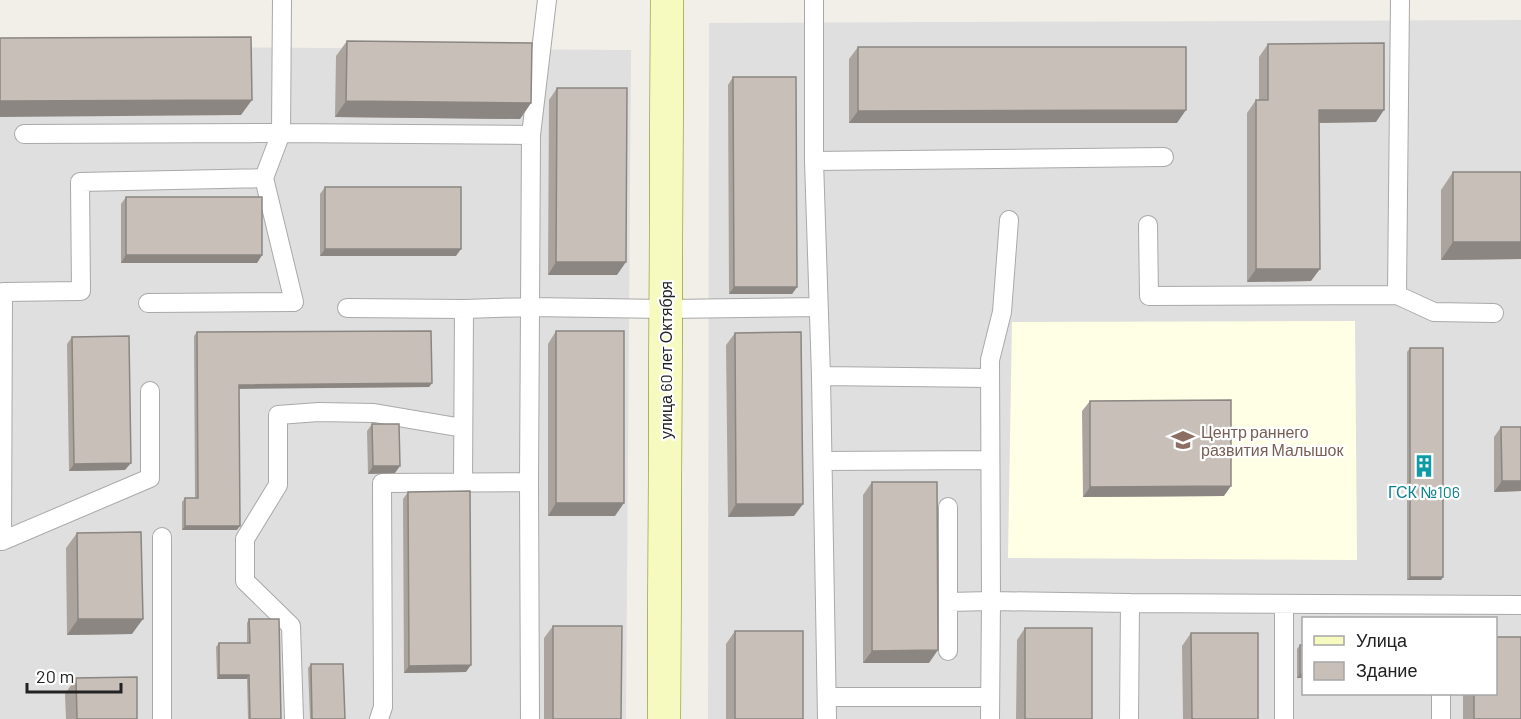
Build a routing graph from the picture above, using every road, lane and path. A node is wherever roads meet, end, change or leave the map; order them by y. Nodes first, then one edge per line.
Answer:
1 (282, 0) edge
2 (546, 0) edge
3 (667, 0) edge
4 (814, 0) edge
5 (1400, 0) edge
6 (281, 133) junction
7 (24, 134) edge
8 (531, 135) junction
9 (1164, 158) dead end
10 (814, 161) junction
11 (264, 178) junction
12 (1009, 220) dead end
13 (1148, 225) dead end
14 (1397, 295) junction
15 (148, 303) dead end
16 (530, 307) junction
17 (818, 307) junction
18 (347, 308) dead end
19 (464, 309) junction
20 (666, 309) junction
21 (1494, 313) dead end
22 (821, 376) junction
23 (990, 378) junction
24 (150, 391) dead end
25 (463, 428) junction
26 (990, 460) junction
27 (823, 461) junction
28 (463, 482) junction
29 (529, 482) junction
30 (948, 507) dead end
31 (162, 537) dead end
32 (1, 541) edge
33 (991, 601) junction
34 (948, 602) junction
35 (1130, 603) junction
36 (1284, 604) junction
37 (1521, 605) edge
38 (1441, 612) edge
39 (948, 651) dead end
40 (1441, 695) edge
41 (827, 697) junction
42 (990, 697) junction
43 (162, 719) edge
44 (294, 719) edge
45 (379, 719) edge
46 (530, 719) edge
47 (664, 719) edge
48 (827, 719) edge
49 (990, 719) edge
50 (1129, 719) edge
51 (1284, 719) edge
52 (1441, 719) edge

1 - 6 lane
2 - 8 lane
3 - 20 main road, улица 60 лет Октября
4 - 10 lane
5 - 14 lane
6 - 7 lane
6 - 8 lane
6 - 11 lane
8 - 16 lane
9 - 10 lane
10 - 17 lane
11 - 15 lane
11 - 32 lane
12 - 23 lane
13 - 14 lane
14 - 21 lane
16 - 19 lane
16 - 20 lane
16 - 29 lane
17 - 20 lane
17 - 22 lane
18 - 19 lane
19 - 25 lane
20 - 47 main road, улица 60 лет Октября
22 - 23 lane
22 - 27 lane
23 - 26 lane
24 - 32 lane
25 - 28 lane
25 - 44 lane
26 - 27 lane
26 - 33 lane
27 - 41 lane
28 - 29 lane
28 - 45 lane
29 - 46 lane
30 - 34 lane
31 - 43 lane
33 - 34 lane
33 - 35 lane
33 - 42 lane
34 - 39 lane
35 - 36 lane
35 - 50 lane
36 - 38 lane
36 - 51 lane
37 - 38 lane
40 - 52 lane
41 - 42 lane
41 - 48 lane
42 - 49 lane

